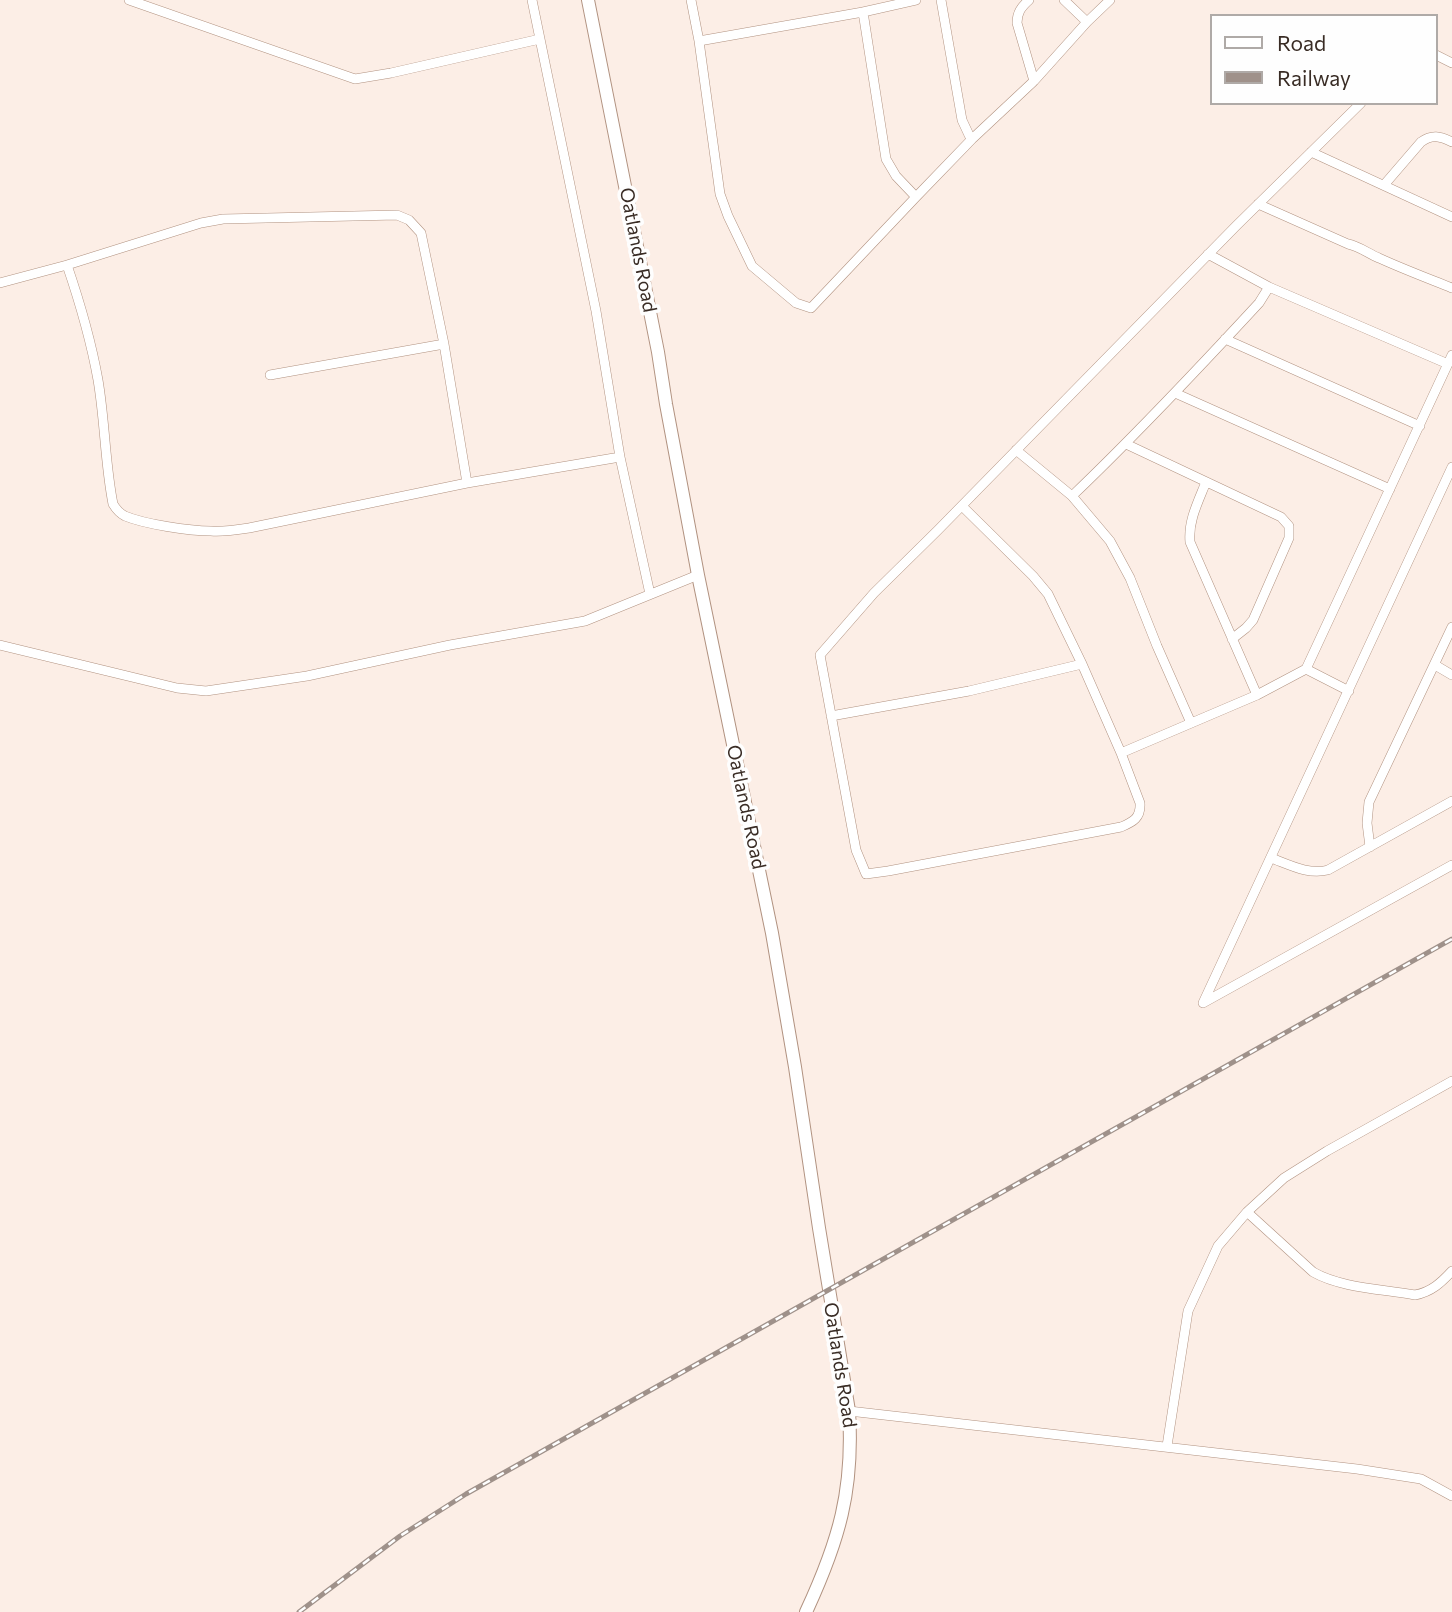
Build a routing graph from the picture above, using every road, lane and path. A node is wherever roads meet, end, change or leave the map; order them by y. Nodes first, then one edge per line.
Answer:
1 (129, 0) edge
2 (533, 0) edge
3 (588, 0) edge
4 (691, 0) edge
5 (916, 0) edge
6 (942, 0) edge
7 (1029, 0) edge
8 (1063, 0) edge
9 (1110, 0) edge
10 (863, 12) junction
11 (1087, 22) junction
12 (540, 39) junction
13 (699, 41) junction
14 (1034, 81) junction
15 (1359, 105) edge
16 (972, 139) junction
17 (1452, 142) edge
18 (1311, 152) junction
19 (1384, 185) junction
20 (916, 197) junction
21 (1258, 204) junction
22 (1452, 217) edge
23 (1208, 254) junction
24 (66, 265) junction
25 (0, 283) edge
26 (1269, 287) junction
27 (1452, 288) edge
28 (1225, 339) junction
29 (444, 344) junction
30 (1450, 360) edge
31 (270, 375) dead end
32 (1175, 393) junction
33 (1420, 426) junction
34 (1126, 444) junction
35 (1016, 450) junction
36 (620, 457) junction
37 (1452, 467) edge
38 (1206, 482) junction
39 (467, 483) junction
40 (1390, 488) junction
41 (1072, 496) junction
42 (962, 506) junction
43 (698, 575) junction
44 (650, 594) junction
45 (1452, 627) edge
46 (1232, 639) junction
47 (0, 645) edge
48 (1082, 664) junction
49 (1435, 664) junction
50 (1306, 669) junction
51 (1452, 675) edge
52 (1349, 691) junction
53 (1257, 695) junction
54 (831, 716) junction
55 (1191, 723) junction
56 (1121, 753) junction
57 (1452, 801) edge
58 (1370, 847) junction
59 (1271, 858) junction
60 (1452, 865) edge
61 (1452, 1081) edge
62 (1247, 1212) junction
63 (1452, 1271) edge
64 (849, 1411) junction
65 (1167, 1446) junction
66 (1452, 1496) edge
67 (806, 1612) edge

1 - 12 street
2 - 12 street
3 - 43 street, Oatlands Road
4 - 13 street
5 - 10 street
6 - 16 street
7 - 14 street
8 - 11 street
9 - 11 street
10 - 13 street
10 - 20 street
11 - 14 street
12 - 36 street
13 - 20 street
14 - 16 street
15 - 18 street
16 - 20 street
17 - 19 street
18 - 19 street
18 - 21 street
19 - 22 street
21 - 23 street
21 - 27 street
23 - 26 street
23 - 35 street
24 - 25 street
24 - 29 street
24 - 39 street
26 - 28 street
26 - 30 street
28 - 32 street
28 - 33 street
29 - 31 street
29 - 39 street
30 - 33 street
32 - 34 street
32 - 40 street
33 - 40 street
34 - 38 street
34 - 41 street
35 - 41 street
35 - 42 street
36 - 39 street
36 - 44 street
37 - 52 street
38 - 46 street
38 - 46 street
40 - 50 street
41 - 55 street
42 - 48 street
42 - 54 street
43 - 44 street
43 - 64 street, Oatlands Road
44 - 47 street
45 - 49 street
46 - 53 street
48 - 54 street
48 - 56 street
49 - 51 street
49 - 58 street
50 - 52 street
50 - 53 street
52 - 59 street
53 - 55 street
54 - 56 street
55 - 56 street
57 - 58 street
58 - 59 street
59 - 60 street
61 - 62 street
62 - 63 street
62 - 65 street
64 - 65 street
64 - 67 street, Oatlands Road
65 - 66 street

